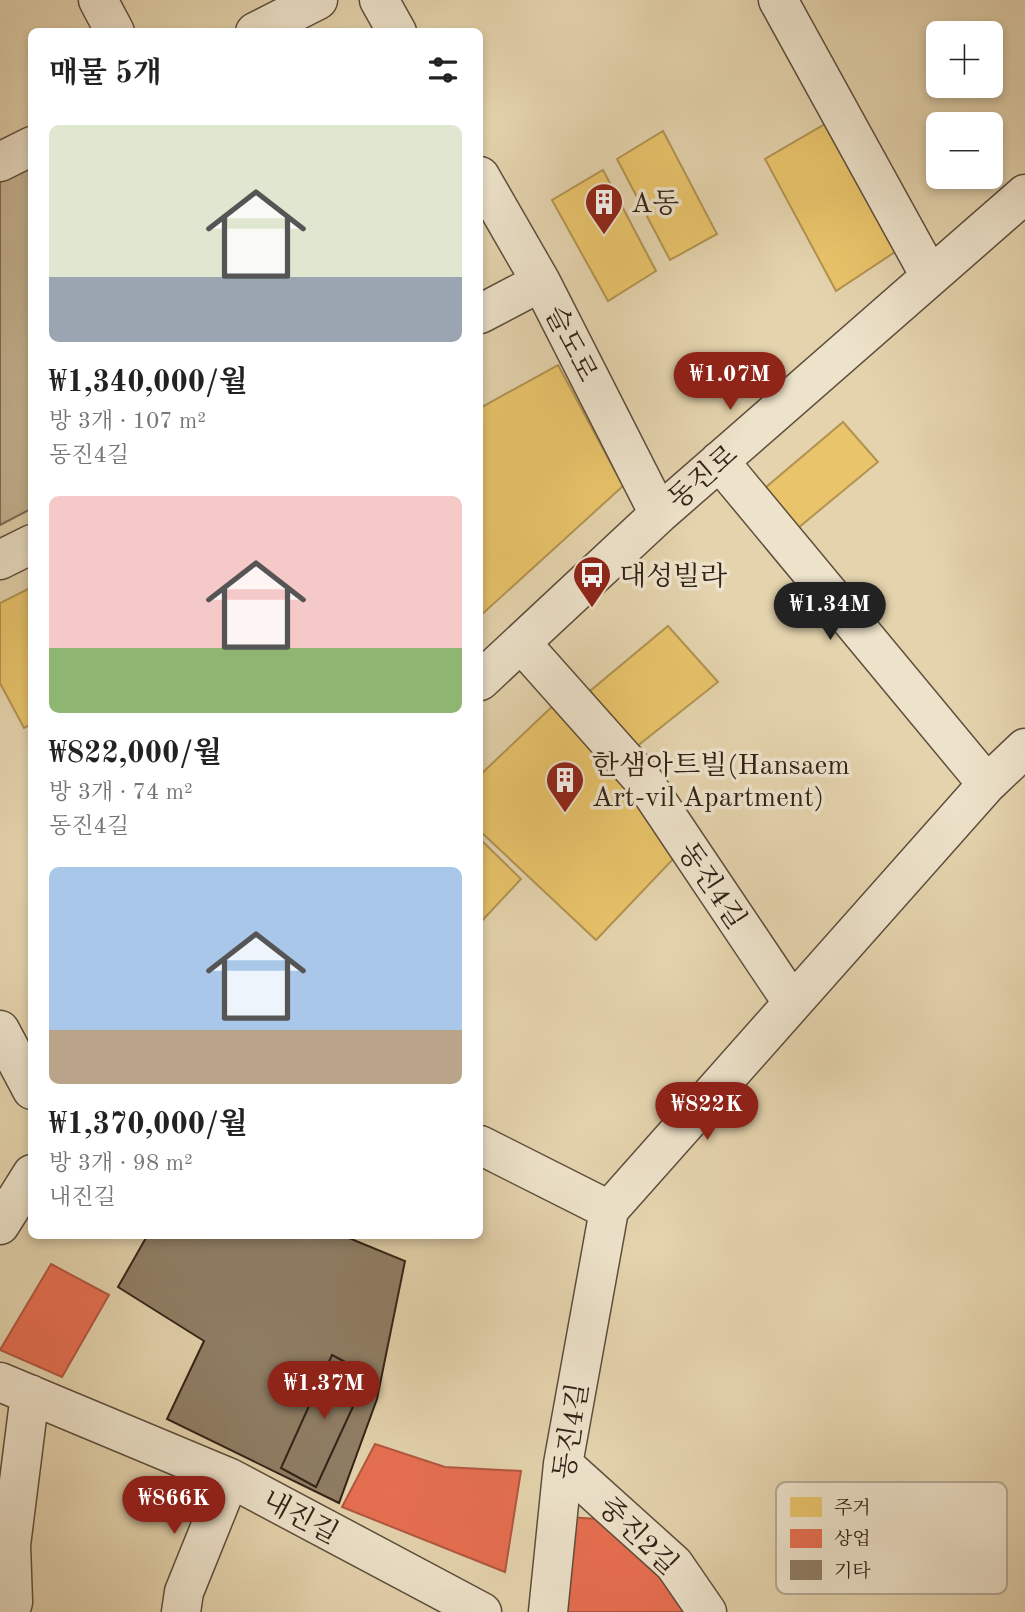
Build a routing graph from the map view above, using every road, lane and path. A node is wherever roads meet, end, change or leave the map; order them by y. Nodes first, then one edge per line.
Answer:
1 (98, 0) edge
2 (318, 0) edge
3 (379, 0) edge
4 (778, 0) edge
5 (113, 28) edge
6 (263, 28) edge
7 (395, 28) edge
8 (28, 148) edge
9 (0, 162) edge
10 (483, 181) edge
11 (1025, 194) edge
12 (930, 276) junction
13 (541, 282) junction
14 (483, 312) edge
15 (719, 461) junction
16 (659, 514) junction
17 (28, 546) edge
18 (0, 560) edge
19 (521, 643) junction
20 (483, 678) edge
21 (1025, 748) edge
22 (987, 784) junction
23 (792, 1002) junction
24 (0, 1030) edge
25 (28, 1082) edge
26 (483, 1147) edge
27 (28, 1180) edge
28 (609, 1210) junction
29 (0, 1225) edge
30 (15, 1388) edge
31 (563, 1464) junction
32 (230, 1478) junction
33 (10, 1612) edge
34 (181, 1612) edge
35 (482, 1612) edge
36 (548, 1612) edge
37 (707, 1612) edge

1 - 5 street
2 - 6 street
3 - 7 street
4 - 12 street
8 - 9 street
10 - 13 street, 슬도로
11 - 12 street, 동진로
12 - 15 street, 동진로
13 - 14 street
13 - 16 street, 슬도로
15 - 16 street, 동진로
15 - 22 street
16 - 19 street, 동진로
17 - 18 street
19 - 20 street, 동진로
19 - 23 street, 동진4길
21 - 22 street
22 - 23 street
23 - 28 street
24 - 25 street
26 - 28 street
27 - 29 street
28 - 31 street, 동진4길
30 - 32 street, 내진길
30 - 33 street
31 - 36 street, 동진4길
31 - 37 street, 중진2길
32 - 34 street
32 - 35 street, 내진길

